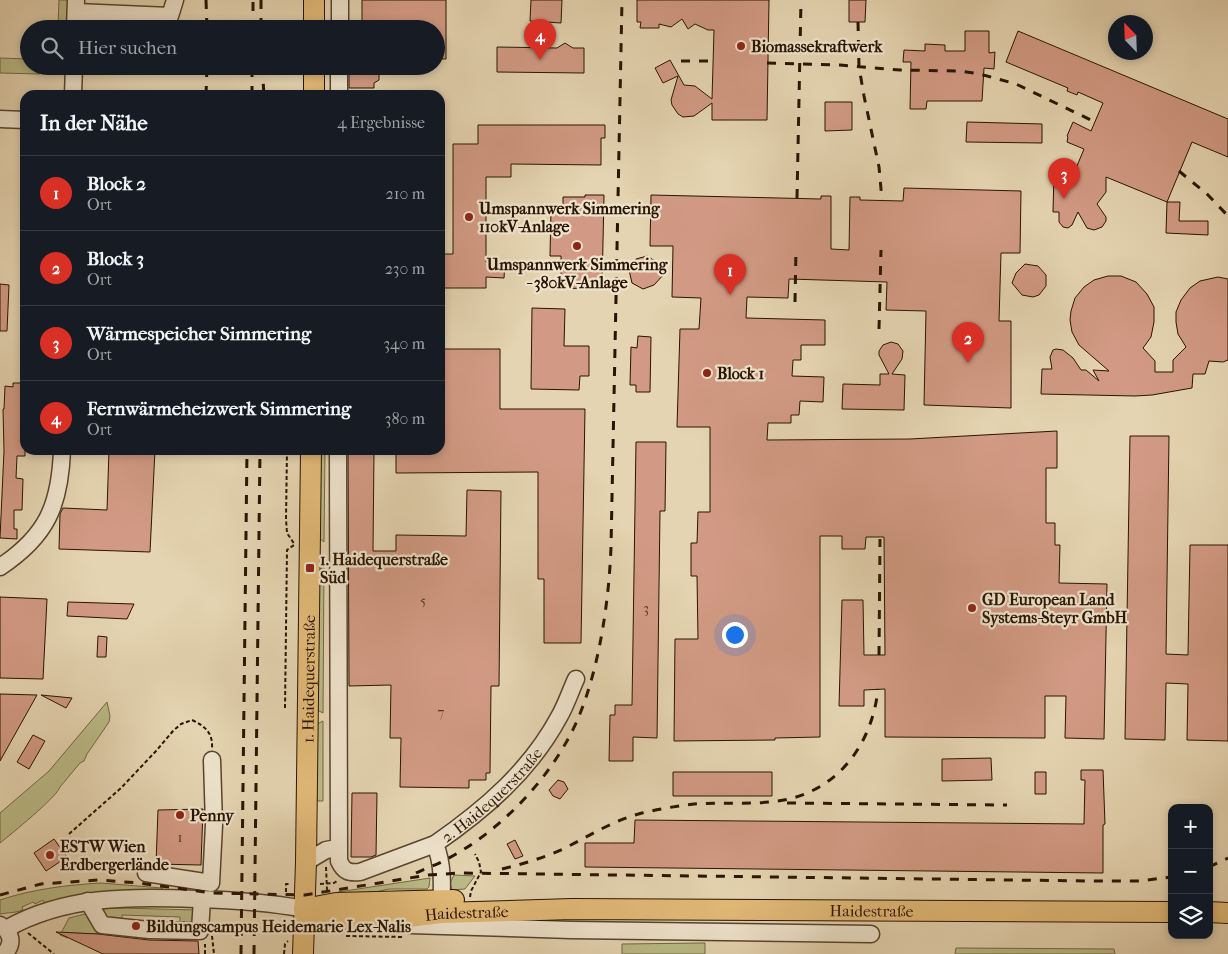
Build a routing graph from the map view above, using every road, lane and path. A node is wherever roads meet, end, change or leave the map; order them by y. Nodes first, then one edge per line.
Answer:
1 (175, 0) edge
2 (314, 0) edge
3 (340, 0) edge
4 (76, 6) edge
5 (75, 20) edge
6 (314, 20) edge
7 (340, 20) edge
8 (74, 75) edge
9 (314, 75) edge
10 (339, 75) edge
11 (73, 90) edge
12 (314, 90) edge
13 (339, 90) edge
14 (0, 119) edge
15 (20, 120) edge
16 (62, 455) edge
17 (287, 455) edge
18 (310, 455) edge
19 (338, 455) edge
20 (302, 546) junction
21 (0, 567) edge
22 (576, 679) dead end
23 (285, 708) dead end
24 (212, 760) joint
25 (69, 834) dead end
26 (434, 844) junction
27 (338, 848) junction
28 (475, 854) dead end
29 (306, 862) junction
30 (146, 873) dead end
31 (211, 882) junction
32 (326, 884) dead end
33 (470, 891) dead end
34 (327, 892) dead end
35 (207, 899) junction
36 (88, 901) junction
37 (441, 906) junction
38 (304, 909) junction
39 (1168, 912) edge
40 (1213, 912) edge
41 (1228, 913) edge
42 (397, 918) junction
43 (28, 933) dead end
44 (871, 934) dead end
45 (5, 942) edge
46 (296, 948) edge
47 (54, 954) edge
48 (284, 954) edge

1 - 4 street
2 - 6 main road
3 - 7 street
4 - 5 street
8 - 11 street
9 - 12 main road
10 - 13 street
14 - 15 street
16 - 21 street
17 - 20 path
18 - 20 main road, 1. Haidequerstraße
19 - 27 street
20 - 23 path
20 - 29 main road, 1. Haidequerstraße
22 - 26 street, 2. Haidequerstraße
24 - 25 path
24 - 31 street
26 - 27 street
26 - 37 street, 2. Haidequerstraße
27 - 29 street
28 - 33 path
29 - 38 main road, 1. Haidequerstraße
30 - 31 street
31 - 35 street
32 - 34 path
35 - 36 street, Haidestraße
35 - 36 street
35 - 38 street, Haidestraße
36 - 45 street, Haidestraße
37 - 38 main road, Haidestraße
37 - 39 main road, Haidestraße
37 - 42 main road, Haidestraße
38 - 42 main road, Haidestraße
38 - 46 main road, 1. Haidequerstraße
40 - 41 main road
42 - 44 street
43 - 47 path
46 - 48 path

